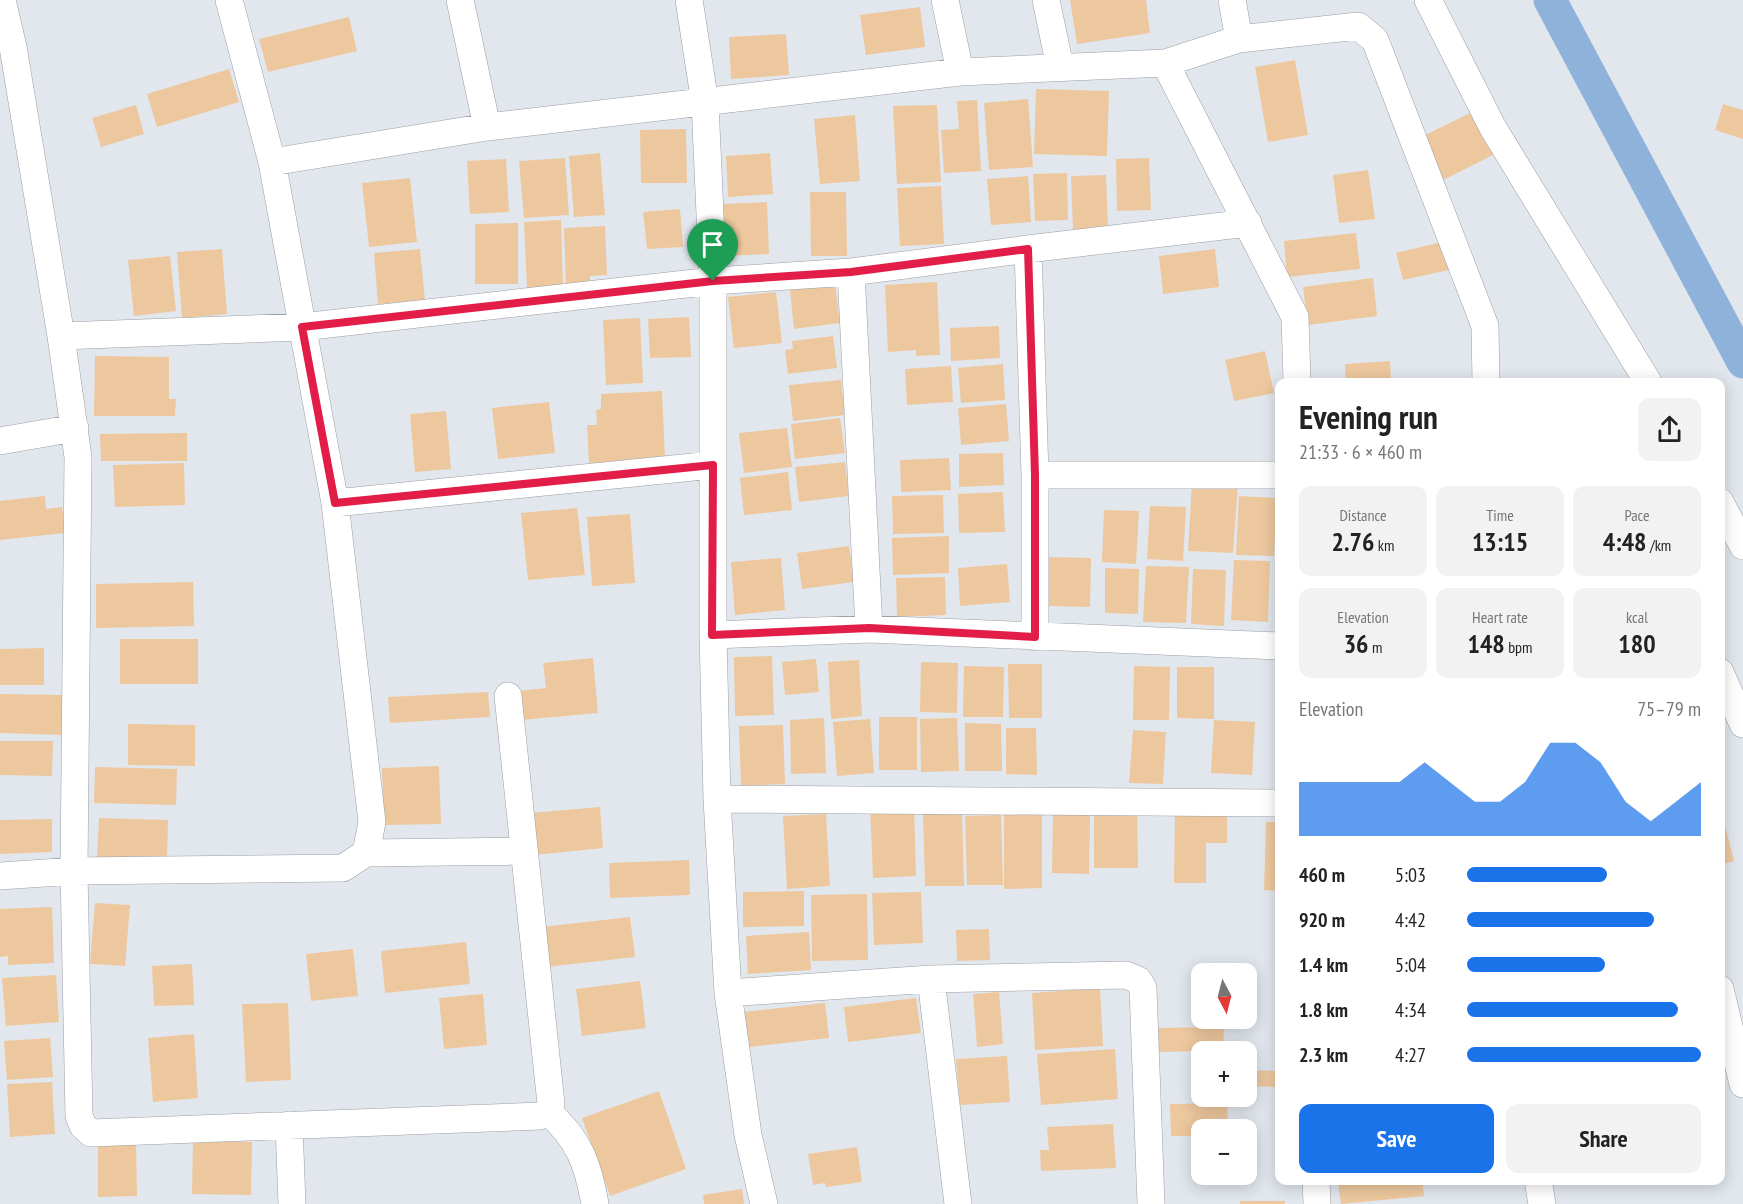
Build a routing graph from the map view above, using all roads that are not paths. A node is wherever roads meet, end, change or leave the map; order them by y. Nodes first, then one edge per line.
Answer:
1 (2, 0) edge
2 (229, 0) edge
3 (460, 0) edge
4 (689, 0) edge
5 (945, 0) edge
6 (1046, 0) edge
7 (1232, 0) edge
8 (1428, 0) edge
9 (1239, 39) junction
10 (1166, 63) junction
11 (1060, 67) junction
12 (960, 72) junction
13 (705, 103) junction
14 (487, 127) junction
15 (272, 162) junction
16 (1248, 223) junction
17 (1028, 249) junction
18 (851, 272) junction
19 (713, 281) junction
20 (302, 327) junction
21 (61, 336) junction
22 (1297, 378) edge
23 (1486, 378) edge
24 (1646, 378) edge
25 (75, 428) junction
26 (0, 441) edge
27 (713, 465) junction
28 (1035, 475) junction
29 (1275, 475) edge
30 (335, 503) junction
31 (1725, 512) edge
32 (1743, 546) edge
33 (869, 628) junction
34 (712, 635) junction
35 (1035, 637) junction
36 (1275, 646) edge
37 (1725, 683) edge
38 (508, 696) dead end
39 (1743, 724) edge
40 (717, 799) junction
41 (1275, 803) edge
42 (524, 851) junction
43 (366, 853) junction
44 (74, 871) junction
45 (0, 876) edge
46 (931, 979) junction
47 (728, 993) junction
48 (1725, 1010) edge
49 (1743, 1084) edge
50 (548, 1112) junction
51 (289, 1125) junction
52 (1316, 1185) edge
53 (1539, 1185) edge
54 (292, 1204) edge
55 (595, 1204) edge
56 (764, 1204) edge
57 (958, 1204) edge
58 (1151, 1204) edge
59 (1317, 1204) edge
60 (1542, 1204) edge

1 - 21 street
2 - 15 street
3 - 14 street
4 - 13 street
5 - 12 street
6 - 11 street
7 - 9 street
8 - 24 street
9 - 10 street
9 - 23 street
10 - 11 street
10 - 16 street
11 - 12 street
12 - 13 street
13 - 14 street
13 - 19 street
14 - 15 street
15 - 20 street
16 - 17 street
16 - 22 street
17 - 18 street
17 - 28 street
18 - 19 street
18 - 33 street
19 - 20 street
19 - 27 street
20 - 21 street
20 - 30 street
21 - 25 street
25 - 26 street
25 - 44 street
27 - 30 street
27 - 34 street
28 - 29 street
28 - 35 street
30 - 43 street
31 - 32 street
33 - 34 street
33 - 35 street
34 - 40 street
35 - 36 street
37 - 39 street
38 - 42 street
40 - 41 street
40 - 47 street
42 - 43 street
42 - 50 street
43 - 44 street
44 - 45 street
44 - 51 street
46 - 47 street
46 - 57 street
46 - 58 street
47 - 56 street
48 - 49 street
50 - 51 street
50 - 55 street
51 - 54 street
52 - 59 street
53 - 60 street

